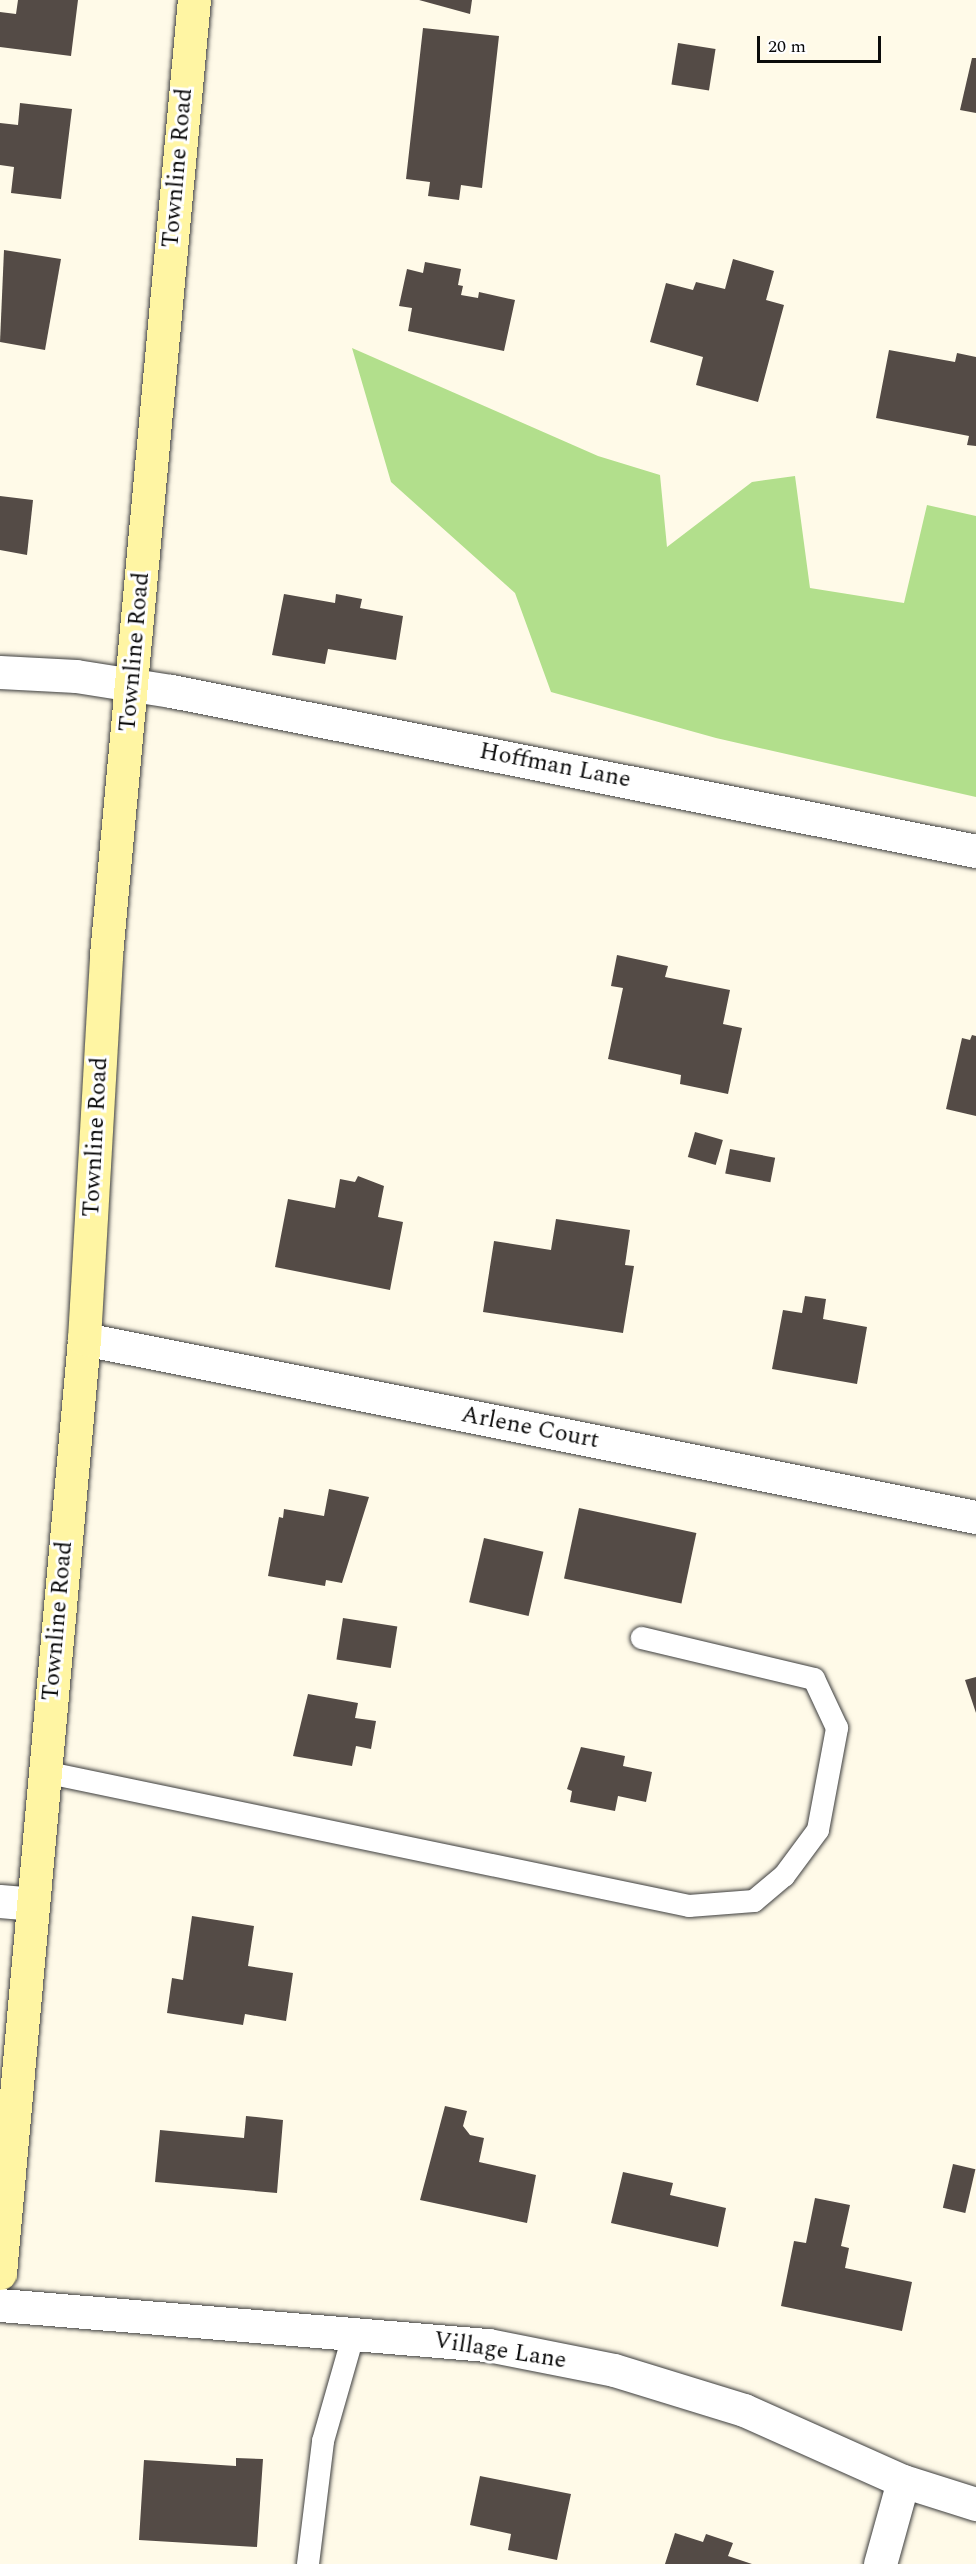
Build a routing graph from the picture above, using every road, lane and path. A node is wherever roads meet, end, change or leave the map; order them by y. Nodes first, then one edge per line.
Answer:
1 (194, 0) edge
2 (0, 672) edge
3 (132, 685) junction
4 (976, 851) edge
5 (84, 1339) junction
6 (976, 1516) edge
7 (642, 1638) dead end
8 (44, 1772) junction
9 (16, 1903) edge
10 (0, 2273) edge
11 (0, 2305) edge
12 (354, 2333) junction
13 (903, 2481) junction
14 (976, 2504) edge
15 (308, 2564) edge
16 (880, 2564) edge

1 - 3 street, Townline Road
2 - 3 street, Hoffman Lane
3 - 4 street, Hoffman Lane
3 - 5 street, Townline Road
5 - 6 street, Arlene Court
5 - 8 street, Townline Road
7 - 8 lane
8 - 9 street, Townline Road
9 - 10 street, Townline Road
11 - 12 street, Village Lane
12 - 13 street, Village Lane
12 - 15 lane
13 - 14 street, Village Lane
13 - 16 street

